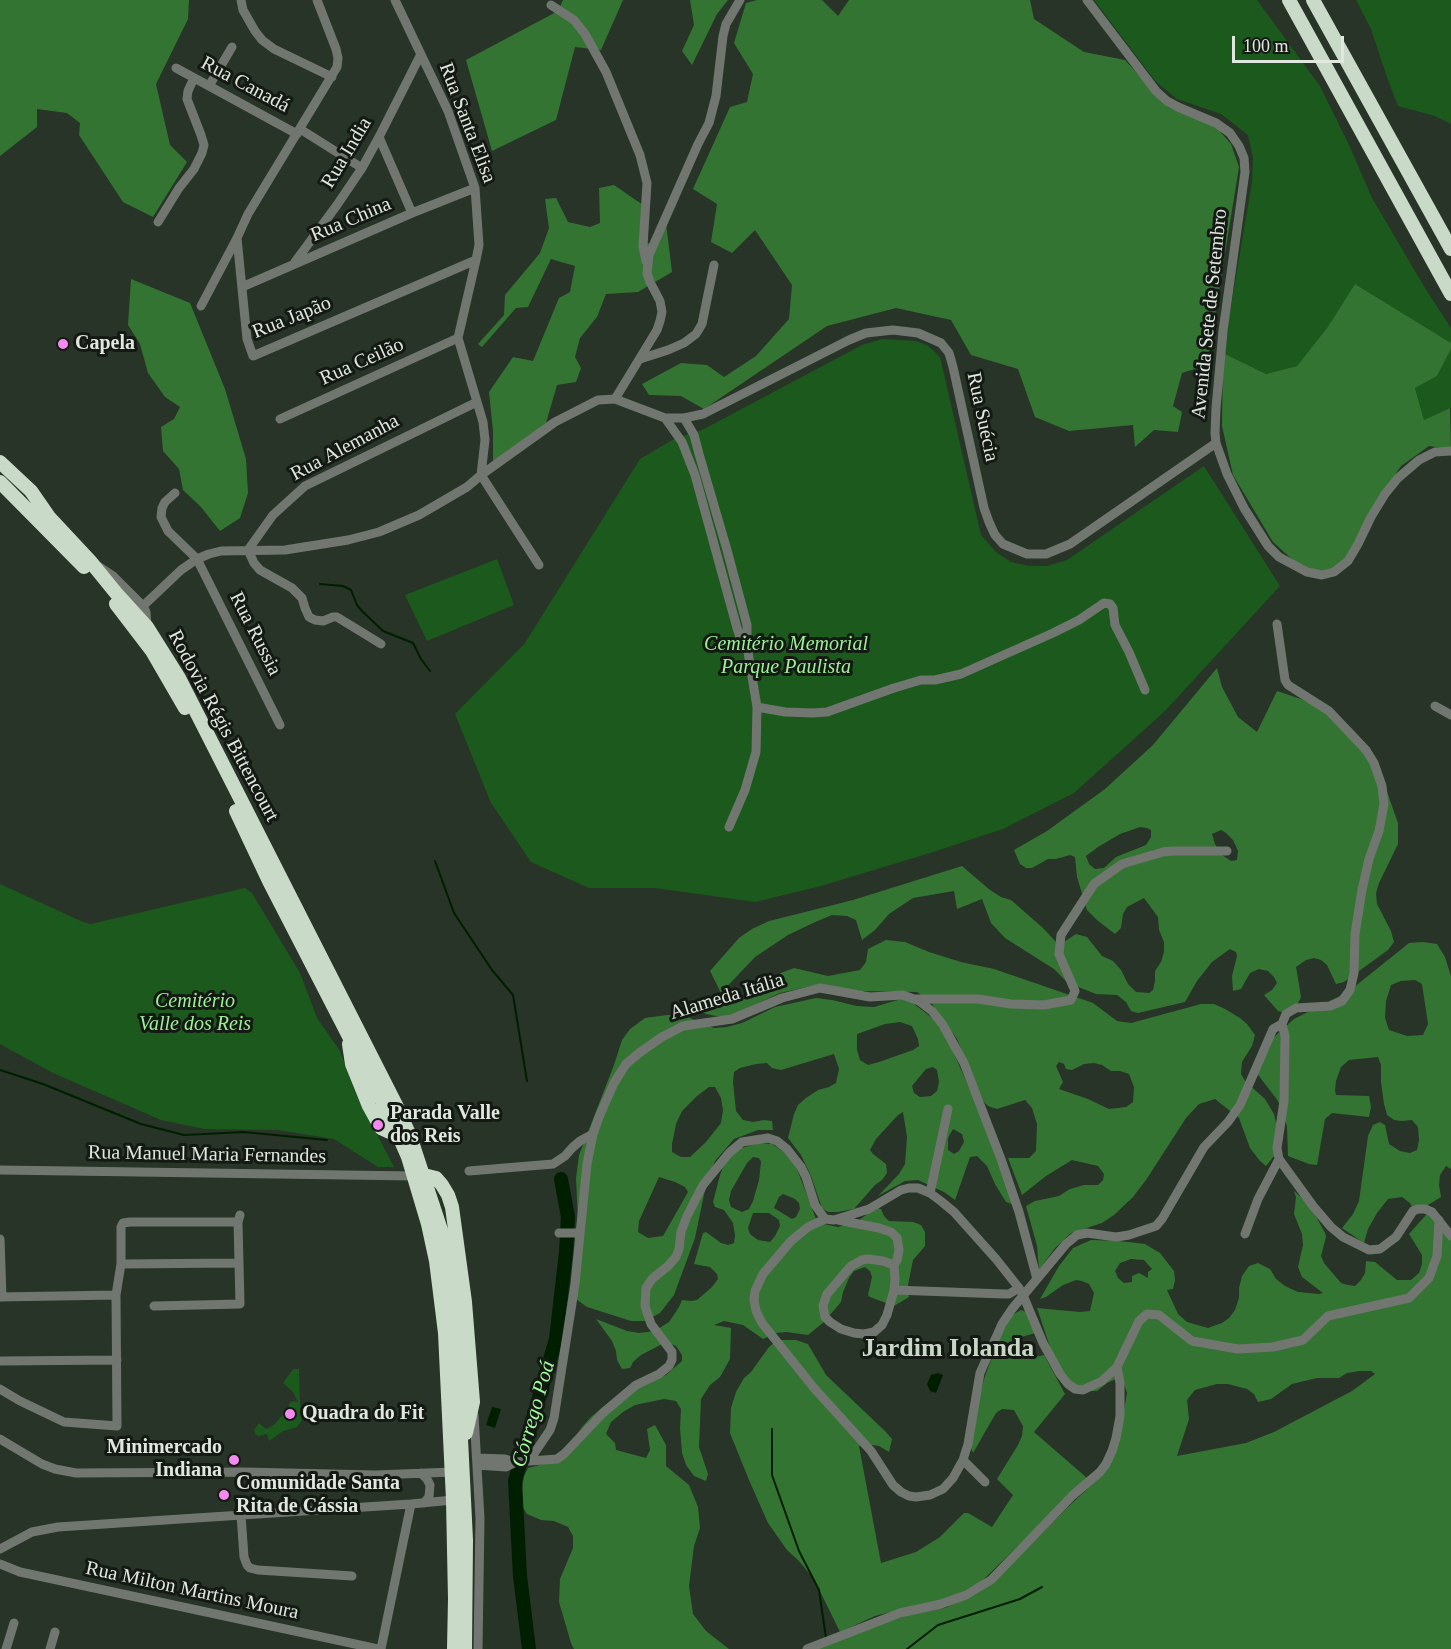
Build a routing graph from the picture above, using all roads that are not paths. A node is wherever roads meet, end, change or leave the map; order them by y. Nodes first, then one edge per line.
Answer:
1 (241, 0) edge
2 (317, 0) edge
3 (395, 0) edge
4 (740, 0) edge
5 (1087, 0) edge
6 (1289, 0) edge
7 (1313, 0) edge
8 (551, 5) dead end
9 (232, 46) dead end
10 (421, 54) junction
11 (176, 68) dead end
12 (332, 77) junction
13 (194, 78) junction
14 (209, 86) junction
15 (298, 131) junction
16 (379, 136) junction
17 (362, 168) junction
18 (475, 188) junction
19 (412, 213) junction
20 (158, 222) dead end
21 (237, 238) junction
22 (1451, 249) edge
23 (476, 260) junction
24 (294, 264) junction
25 (647, 264) junction
26 (714, 265) dead end
27 (242, 287) junction
28 (1451, 294) edge
29 (201, 306) dead end
30 (458, 338) junction
31 (640, 359) junction
32 (615, 399) junction
33 (477, 402) junction
34 (280, 418) dead end
35 (665, 418) junction
36 (684, 418) junction
37 (1216, 443) junction
38 (1451, 451) edge
39 (0, 462) edge
40 (481, 475) junction
41 (0, 482) edge
42 (175, 493) dead end
43 (248, 550) junction
44 (197, 559) junction
45 (90, 561) junction
46 (540, 565) dead end
47 (142, 606) junction
48 (1277, 624) dead end
49 (147, 627) junction
50 (381, 644) dead end
51 (747, 646) junction
52 (1145, 690) dead end
53 (1435, 706) dead end
54 (757, 707) junction
55 (1451, 715) edge
56 (280, 725) dead end
57 (729, 827) dead end
58 (1227, 851) dead end
59 (916, 999) junction
60 (1282, 1024) junction
61 (948, 1109) dead end
62 (401, 1128) junction
63 (593, 1134) junction
64 (1279, 1159) junction
65 (0, 1170) edge
66 (419, 1171) junction
67 (469, 1171) dead end
68 (930, 1194) junction
69 (829, 1219) junction
70 (1439, 1220) junction
71 (559, 1233) dead end
72 (576, 1233) junction
73 (1245, 1234) dead end
74 (1451, 1236) edge
75 (0, 1239) edge
76 (238, 1263) junction
77 (121, 1264) junction
78 (894, 1265) junction
79 (1037, 1279) junction
80 (894, 1290) junction
81 (1021, 1292) junction
82 (116, 1295) junction
83 (1, 1297) edge
84 (154, 1306) dead end
85 (117, 1360) junction
86 (0, 1361) edge
87 (1117, 1367) junction
88 (0, 1389) edge
89 (473, 1402) junction
90 (0, 1439) edge
91 (462, 1450) junction
92 (963, 1460) junction
93 (477, 1462) junction
94 (523, 1462) junction
95 (452, 1472) junction
96 (421, 1473) junction
97 (985, 1482) dead end
98 (453, 1500) junction
99 (424, 1503) junction
100 (411, 1504) junction
101 (241, 1515) junction
102 (0, 1549) edge
103 (0, 1564) edge
104 (352, 1576) dead end
105 (15, 1623) dead end
106 (55, 1632) dead end
107 (809, 1648) edge
108 (6, 1649) edge
109 (50, 1649) edge
110 (380, 1649) edge
111 (454, 1649) edge
112 (465, 1649) edge
113 (478, 1649) edge

1 - 12 street
2 - 12 street
3 - 10 street, Rua Santa Elisa
4 - 25 street
5 - 37 street, Avenida Sete de Setembro
6 - 28 highway
7 - 22 highway
8 - 25 street
9 - 14 street
10 - 16 street, Rua India
10 - 18 street, Rua Santa Elisa
11 - 13 street, Rua Canadá
12 - 15 street
13 - 14 street, Rua Canadá
13 - 20 street
14 - 15 street, Rua Canadá
15 - 17 street, Rua Canadá
15 - 21 street
16 - 17 street, Rua India
16 - 19 street
17 - 24 street, Rua India
18 - 19 street, Rua China
18 - 23 street, Rua Santa Elisa
19 - 24 street, Rua China
21 - 27 street, Rua Japão
21 - 29 street
23 - 27 street, Rua Japão
23 - 30 street, Rua Santa Elisa
24 - 27 street, Rua China
25 - 31 street
26 - 31 street
30 - 33 street, Rua Santa Elisa
30 - 34 street, Rua Ceilão
31 - 32 street
32 - 35 street
32 - 40 street
33 - 40 street, Rua Santa Elisa
33 - 43 street, Rua Alemanha
35 - 36 street, Rua Suécia
35 - 51 street
36 - 37 street, Rua Suécia
36 - 51 street
37 - 38 street, Avenida Sete de Setembro
39 - 45 highway, Rodovia Régis Bittencourt
40 - 43 street
40 - 46 street
41 - 62 highway, Rodovia Régis Bittencourt
42 - 44 street, Rua Russia
43 - 44 street
43 - 50 street
44 - 47 street
44 - 56 street, Rua Russia
45 - 47 street
45 - 49 highway, Rodovia Régis Bittencourt
47 - 49 street
48 - 60 street
49 - 62 highway, Rodovia Régis Bittencourt
51 - 54 street
52 - 54 street
53 - 55 street
54 - 57 street
58 - 59 street, Alameda Itália
59 - 63 street, Alameda Itália
59 - 79 street
60 - 64 street
60 - 79 street
61 - 68 street
62 - 66 highway
63 - 67 street
63 - 72 street, Alameda Itália
64 - 70 street
64 - 73 street
65 - 66 street, Rua Manuel Maria Fernandes
66 - 89 highway
66 - 91 highway
66 - 95 highway
68 - 69 street
68 - 81 street
69 - 78 street
69 - 92 street
69 - 94 street
70 - 74 street
70 - 87 street
71 - 72 street
72 - 94 street, Alameda Itália
75 - 83 street
76 - 77 street
76 - 77 street
76 - 84 street
77 - 82 street
78 - 80 street
78 - 80 street
79 - 81 street
80 - 81 street
81 - 87 street
81 - 92 street
82 - 83 street
82 - 85 street
85 - 86 street
85 - 88 street
87 - 107 street
89 - 91 highway
89 - 93 street
90 - 96 street
91 - 112 highway
92 - 97 street
93 - 94 street
93 - 113 street
95 - 96 street
95 - 98 highway
96 - 99 street
98 - 99 street
98 - 111 highway
99 - 100 street
100 - 101 street
100 - 110 street
101 - 102 street
101 - 104 street
103 - 110 street, Rua Milton Martins Moura
105 - 108 street
106 - 109 street

